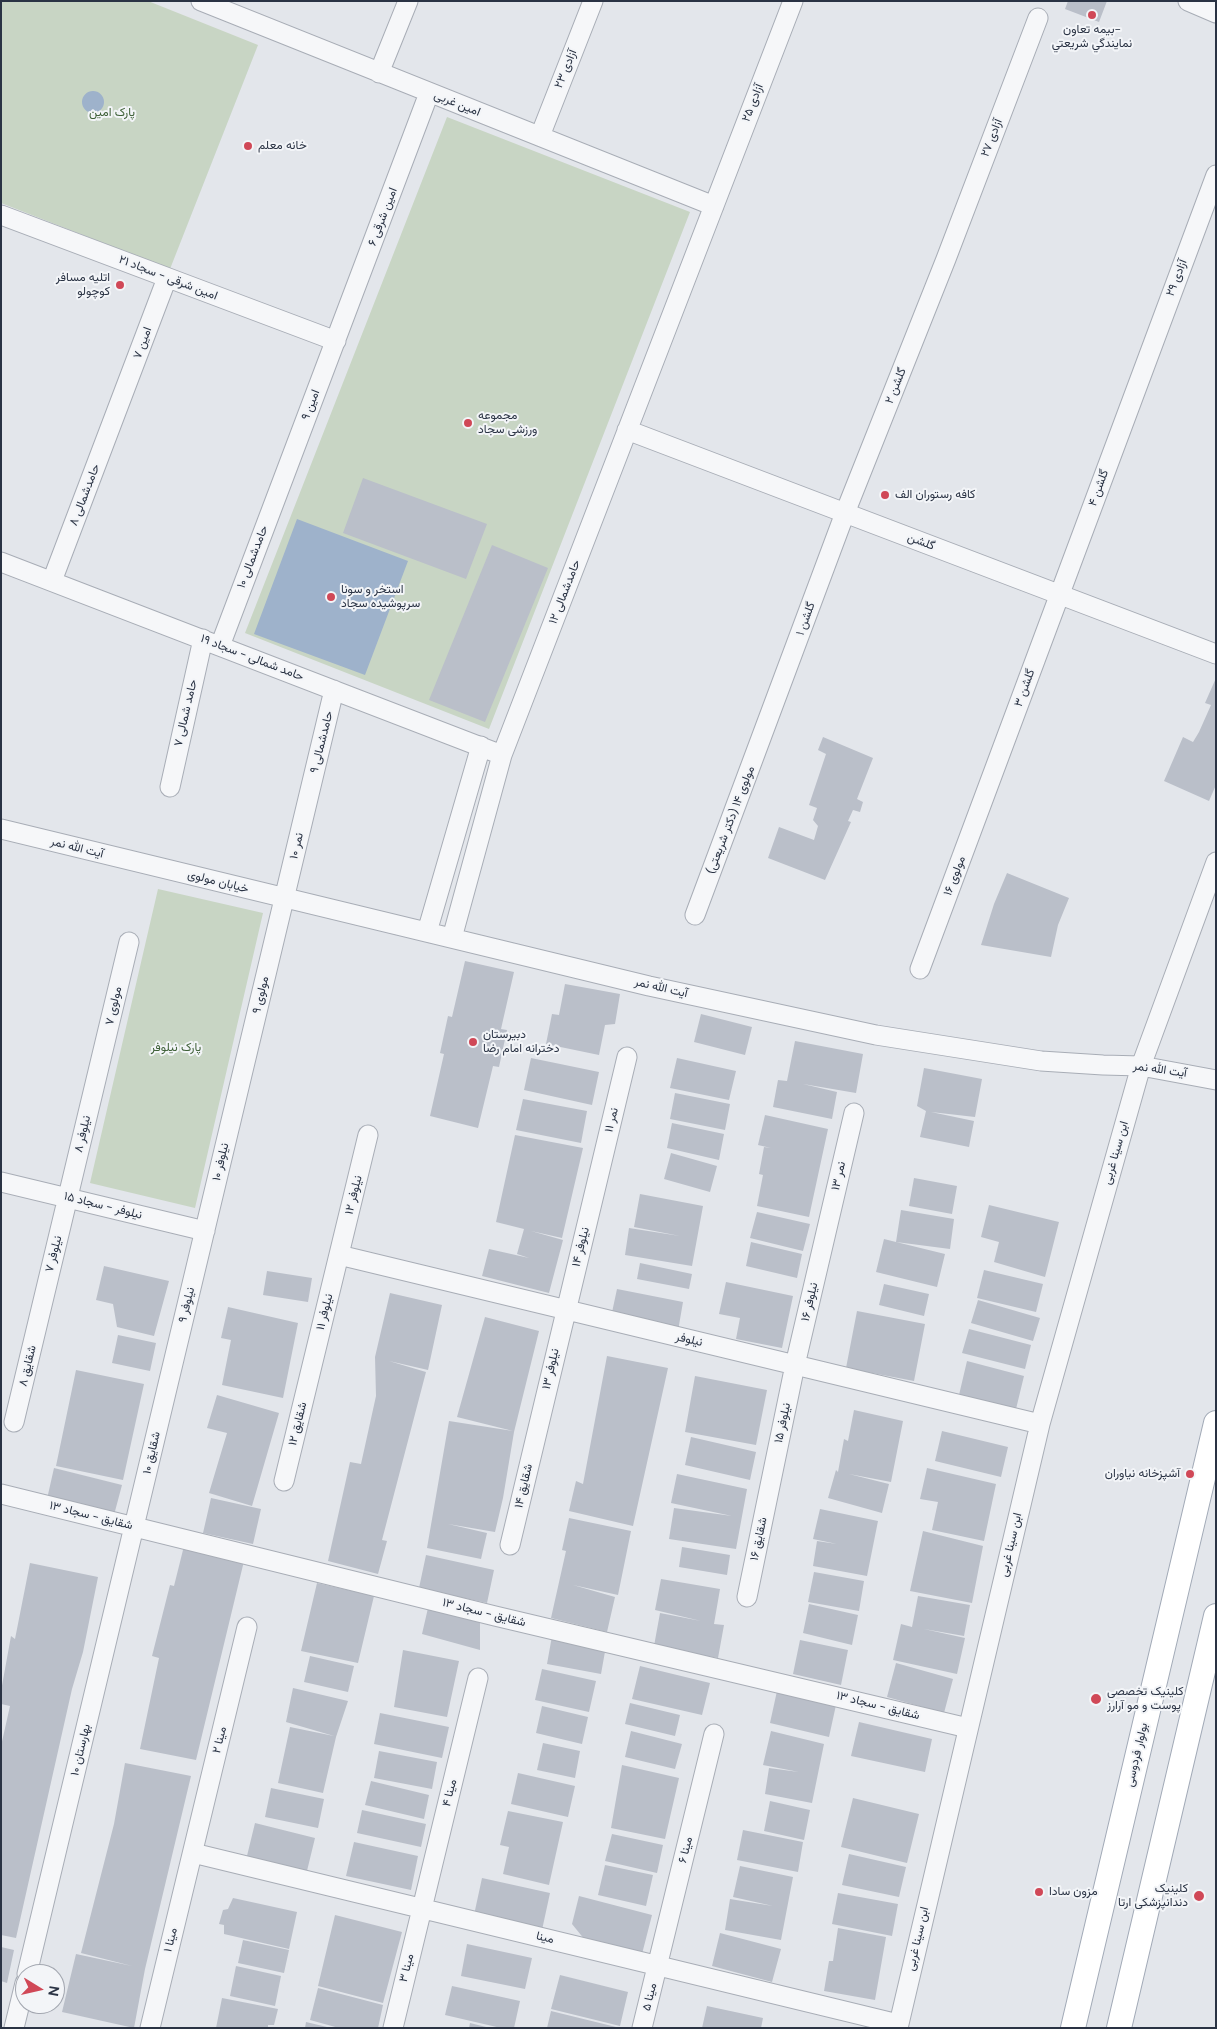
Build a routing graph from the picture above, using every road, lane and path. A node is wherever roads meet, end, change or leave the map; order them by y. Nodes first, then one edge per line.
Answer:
1 (201, 1) edge
2 (408, 1) edge
3 (593, 1) edge
4 (793, 1) edge
5 (1188, 1) edge
6 (1216, 13) edge
7 (1038, 18) dead end
8 (380, 73) junction
9 (429, 93) junction
10 (540, 136) junction
11 (1216, 175) edge
12 (714, 206) junction
13 (2, 217) edge
14 (946, 259) joint
15 (167, 278) junction
16 (336, 341) junction
17 (1138, 381) joint
18 (118, 409) joint
19 (627, 430) junction
20 (286, 469) joint
21 (845, 513) junction
22 (1, 562) edge
23 (52, 581) junction
24 (1060, 595) junction
25 (211, 643) junction
26 (1216, 654) edge
27 (334, 690) junction
28 (766, 726) joint
29 (481, 746) junction
30 (502, 755) junction
31 (990, 782) joint
32 (170, 787) dead end
33 (309, 794) joint
34 (1, 829) edge
35 (1216, 862) edge
36 (153, 866) joint
37 (284, 898) junction
38 (695, 915) dead end
39 (426, 932) junction
40 (452, 938) junction
41 (129, 942) dead end
42 (920, 969) dead end
43 (627, 1057) dead end
44 (1141, 1066) junction
45 (98, 1070) joint
46 (1216, 1080) edge
47 (238, 1092) joint
48 (854, 1113) dead end
49 (368, 1135) dead end
50 (1, 1182) edge
51 (596, 1183) joint
52 (68, 1198) junction
53 (205, 1231) junction
54 (824, 1239) joint
55 (339, 1255) junction
56 (41, 1310) joint
57 (565, 1310) junction
58 (795, 1365) junction
59 (312, 1368) joint
60 (169, 1379) joint
61 (14, 1422) dead end
62 (1216, 1423) edge
63 (1040, 1424) junction
64 (538, 1427) joint
65 (284, 1481) dead end
66 (771, 1481) joint
67 (1, 1494) edge
68 (134, 1526) junction
69 (510, 1545) dead end
70 (747, 1597) dead end
71 (1216, 1616) edge
72 (247, 1626) dead end
73 (478, 1678) dead end
74 (968, 1728) junction
75 (714, 1734) dead end
76 (193, 1853) junction
77 (422, 1908) junction
78 (29, 1964) edge
79 (658, 1966) junction
80 (17, 2014) edge
81 (898, 2026) edge
82 (14, 2028) edge
83 (150, 2028) edge
84 (393, 2028) edge
85 (642, 2028) edge
86 (1073, 2028) edge
87 (1119, 2028) edge

1 - 8 street, امین غربی
2 - 8 street
3 - 10 street, آزادی ۲۳
4 - 12 street, آزادی ۲۵
5 - 6 street
7 - 14 street, ۲۷ آزادی
8 - 9 street, امین غربی
9 - 10 street, امین غربی
9 - 16 street, امین شرقی ۶
10 - 12 street, امین غربی
11 - 17 street, آزادی ۲۹
12 - 19 street, آزادی ۲۵
13 - 15 street, امین شرقی - سجاد ۲۱
14 - 21 street, گلشن ۲
15 - 16 street, امین شرقی - سجاد ۲۱
15 - 18 street, امین ۷
16 - 20 street, امین ۹
17 - 24 street, گلشن ۴
18 - 23 street, حامدشمالی ۸
19 - 21 street, گلشن
19 - 30 street, حامدشمالی ۱۲
20 - 25 street, حامدشمالی ۱۰
21 - 24 street, گلشن
21 - 28 street, گلشن ۱
22 - 23 street, حامد شمالی - سجاد ۱۹
23 - 25 street, حامد شمالی - سجاد ۱۹
24 - 26 street, گلشن
24 - 31 street, گلشن ۳
25 - 27 street, حامد شمالی - سجاد ۱۹
25 - 32 street, حامد شمالی ۷
27 - 29 street, حامد شمالی - سجاد ۱۹
27 - 33 street, حامدشمالی ۹
28 - 38 street, مولوی ۱۴ (دکتر شریعتی)
29 - 30 street, حامد شمالی - سجاد ۱۹
29 - 39 street
30 - 40 street, حامدشمالی ۱۲
31 - 42 street, مولوی ۱۶
33 - 37 street, نمر ۱۰
34 - 36 street, آیت الله نمر
35 - 44 street, ابن سینا غربی
36 - 37 street, خیابان مولوی
37 - 39 street, آیت الله نمر
37 - 47 street, مولوی ۹
39 - 40 street, آیت الله نمر
40 - 44 street, آیت الله نمر
41 - 45 street, مولوی ۷
43 - 51 street, نمر ۱۱
44 - 46 street, آیت الله نمر
44 - 63 street, ابن سینا غربی
45 - 52 street, نیلوفر ۸
47 - 53 street, نیلوفر ۱۰
48 - 54 street, نمر ۱۳
49 - 55 street, نیلوفر ۱۲
50 - 52 street, نیلوفر - سجاد ۱۵
51 - 57 street, نیلوفر ۱۴
52 - 53 street, نیلوفر - سجاد ۱۵
52 - 56 street, نیلوفر ۷
53 - 60 street, نیلوفر ۹
54 - 58 street, نیلوفر ۱۶
55 - 57 street, نیلوفر
55 - 59 street, نیلوفر ۱۱
56 - 61 street, شقایق ۸
57 - 58 street, نیلوفر
57 - 64 street, نیلوفر ۱۳
58 - 63 street, نیلوفر
58 - 66 street, نیلوفر ۱۵
59 - 65 street, شقایق ۱۲
60 - 68 street, شقایق ۱۰
62 - 86 main road, بولوار فردوسی
63 - 74 street, ابن سینا غربی
64 - 69 street, شقایق ۱۴
66 - 70 street, شقایق ۱۶
67 - 68 street, شقایق - سجاد ۱۳
68 - 74 street, شقایق - سجاد ۱۳
68 - 78 street, بهارستان ۱۰
71 - 87 main road
72 - 76 street, مینا ۲
73 - 77 street, مینا ۴
74 - 81 street, ابن سینا غربی
75 - 79 street, مینا ۶
76 - 77 street, مینا
76 - 83 street, مینا ۱
77 - 79 street, مینا
77 - 84 street, مینا ۳
79 - 81 street, مینا
79 - 85 street, مینا ۵
80 - 82 street

